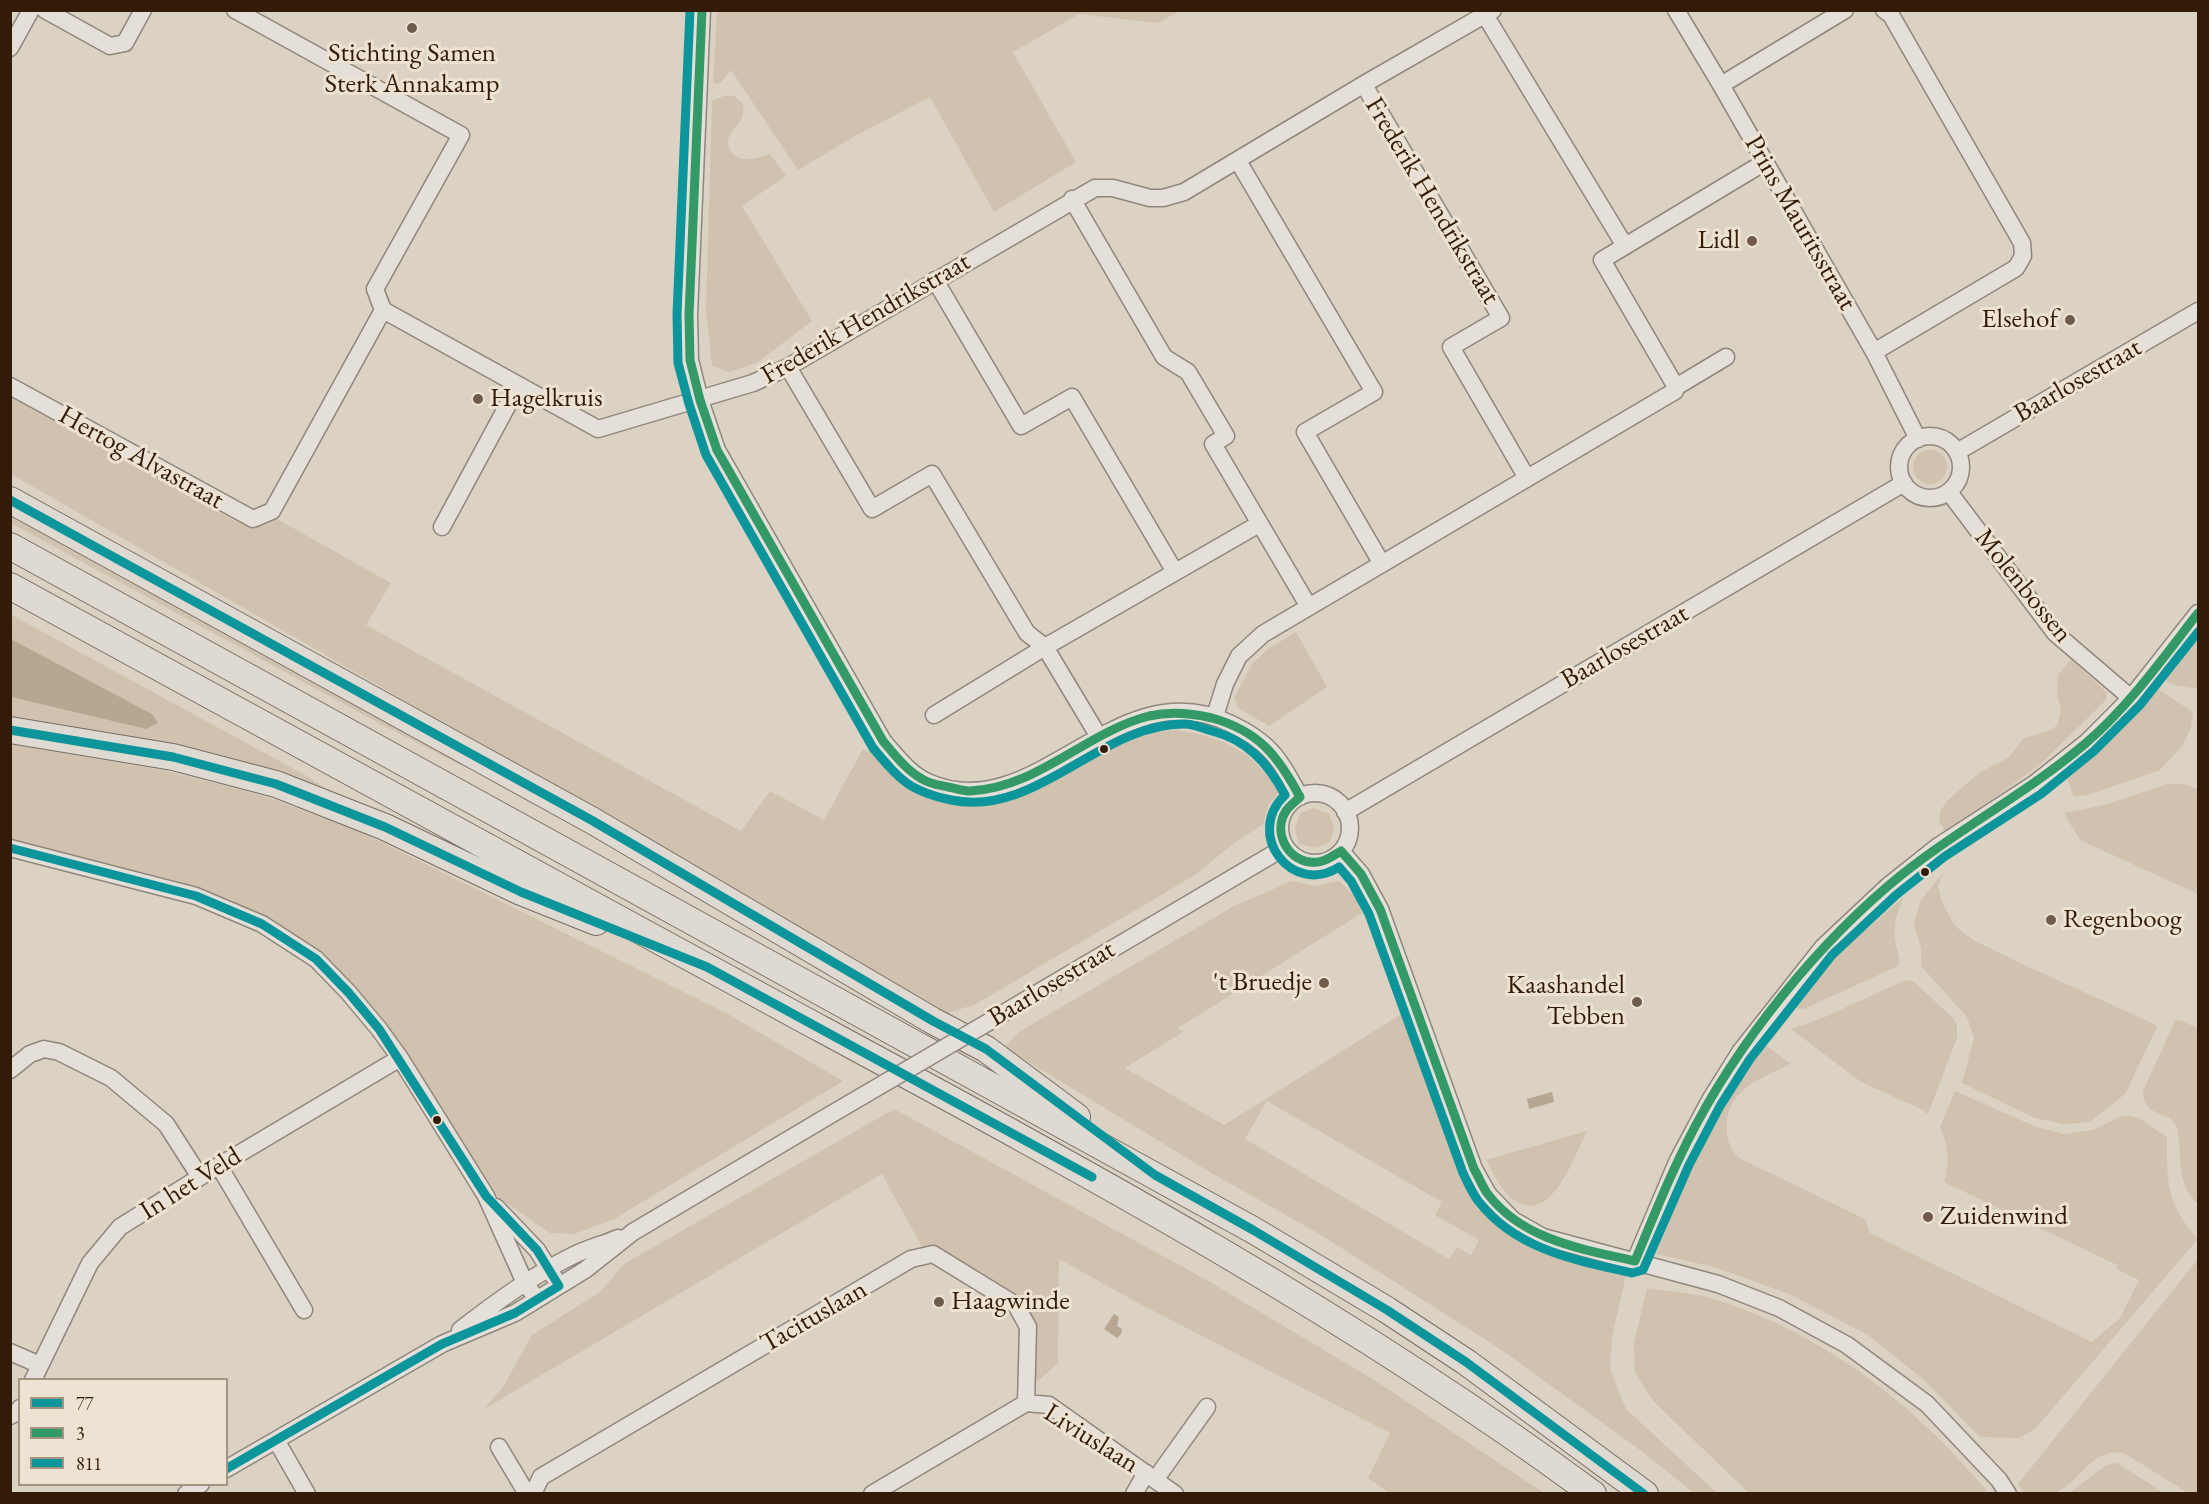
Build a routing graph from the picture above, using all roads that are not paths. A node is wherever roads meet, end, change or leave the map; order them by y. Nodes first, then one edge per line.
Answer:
1 (31, 10) edge
2 (45, 10) edge
3 (142, 10) edge
4 (235, 10) edge
5 (702, 10) edge
6 (1676, 10) edge
7 (1845, 10) edge
8 (1884, 10) edge
9 (1489, 13) edge
10 (10, 48) edge
11 (1364, 85) junction
12 (1721, 86) junction
13 (1238, 161) junction
14 (1766, 162) junction
15 (1072, 199) junction
16 (1625, 246) junction
17 (935, 280) junction
18 (383, 310) junction
19 (2199, 311) edge
20 (1874, 352) junction
21 (1725, 357) dead end
22 (788, 367) junction
23 (10, 386) edge
24 (518, 386) junction
25 (1676, 387) junction
26 (700, 400) junction
27 (1918, 439) junction
28 (1958, 452) junction
29 (1527, 478) junction
30 (1904, 483) junction
31 (1949, 492) junction
32 (10, 500) edge
33 (1259, 524) junction
34 (442, 527) dead end
35 (10, 546) edge
36 (1382, 564) junction
37 (1175, 572) junction
38 (10, 586) edge
39 (1309, 607) junction
40 (2199, 614) edge
41 (1045, 647) junction
42 (2131, 698) junction
43 (934, 715) dead end
44 (1215, 716) junction
45 (10, 730) edge
46 (1099, 737) junction
47 (1300, 797) junction
48 (1345, 812) junction
49 (1285, 847) junction
50 (10, 848) edge
51 (1341, 851) junction
52 (707, 967) junction
53 (400, 1058) junction
54 (10, 1070) edge
55 (219, 1166) junction
56 (1155, 1175) junction
57 (200, 1177) junction
58 (486, 1196) junction
59 (633, 1232) junction
60 (1635, 1261) junction
61 (549, 1269) junction
62 (525, 1283) junction
63 (559, 1286) junction
64 (537, 1299) junction
65 (304, 1310) dead end
66 (442, 1344) junction
67 (10, 1352) edge
68 (36, 1372) edge
69 (1026, 1403) junction
70 (1207, 1407) dead end
71 (276, 1440) junction
72 (499, 1447) dead end
73 (228, 1468) edge
74 (1151, 1477) junction
75 (199, 1486) edge
76 (186, 1494) edge
77 (307, 1494) edge
78 (527, 1494) edge
79 (533, 1494) edge
80 (872, 1494) edge
81 (1134, 1494) edge
82 (1175, 1494) edge
83 (1593, 1494) edge
84 (1645, 1494) edge
85 (2008, 1494) edge

1 - 10 street
2 - 3 street
4 - 18 street
5 - 26 street
6 - 12 street, Prins Mauritsstraat
7 - 12 street
8 - 20 street
9 - 11 street, Frederik Hendrikstraat
9 - 16 street
11 - 13 street, Frederik Hendrikstraat
11 - 29 street, Frederik Hendrikstraat
12 - 14 street, Prins Mauritsstraat
13 - 15 street, Frederik Hendrikstraat
13 - 36 street
14 - 16 street
14 - 20 street, Prins Mauritsstraat
15 - 17 street, Frederik Hendrikstraat
15 - 33 street
16 - 25 street
17 - 22 street, Frederik Hendrikstraat
17 - 37 street
18 - 23 street, Hertog Alvastraat
18 - 24 street, Frederik Hendrikstraat
19 - 28 street, Baarlosestraat
20 - 27 street, Prins Mauritsstraat
21 - 25 street
22 - 26 street, Frederik Hendrikstraat
22 - 41 street
24 - 26 street, Frederik Hendrikstraat
24 - 34 street
25 - 29 street
26 - 46 street
27 - 28 street
27 - 30 street
28 - 31 street
29 - 36 street
30 - 31 street
30 - 48 street, Baarlosestraat
31 - 42 street, Molenbossen
32 - 56 highway
33 - 37 street
33 - 39 street
35 - 56 highway
36 - 39 street
37 - 41 street
38 - 52 highway
39 - 44 street
40 - 42 street
41 - 43 street
41 - 46 street
42 - 60 street
44 - 46 street
44 - 47 street
45 - 52 highway
47 - 48 street
47 - 49 street
48 - 51 street
49 - 51 street
49 - 59 street, Baarlosestraat, bridge
50 - 53 street
51 - 60 street
52 - 83 highway
53 - 55 street, In het Veld
53 - 58 street
54 - 57 street
55 - 57 street, In het Veld
55 - 65 street
56 - 84 highway
57 - 68 street, In het Veld
58 - 61 street
58 - 62 street
59 - 61 street, Baarlosestraat
59 - 63 street, Baarlosestraat
60 - 85 street
61 - 62 street, Baarlosestraat
61 - 63 street
62 - 64 street
62 - 66 street, Baarlosestraat
63 - 64 street, Baarlosestraat
64 - 66 street, Baarlosestraat
66 - 71 street, Baarlosestraat
67 - 68 street, In het Veld
69 - 74 street, Liviuslaan
69 - 79 street, Tacituslaan
69 - 80 street
70 - 74 street, Liviuslaan
71 - 73 street, Baarlosestraat
71 - 77 street
72 - 78 street
74 - 81 street
74 - 82 street, Liviuslaan
75 - 76 street

